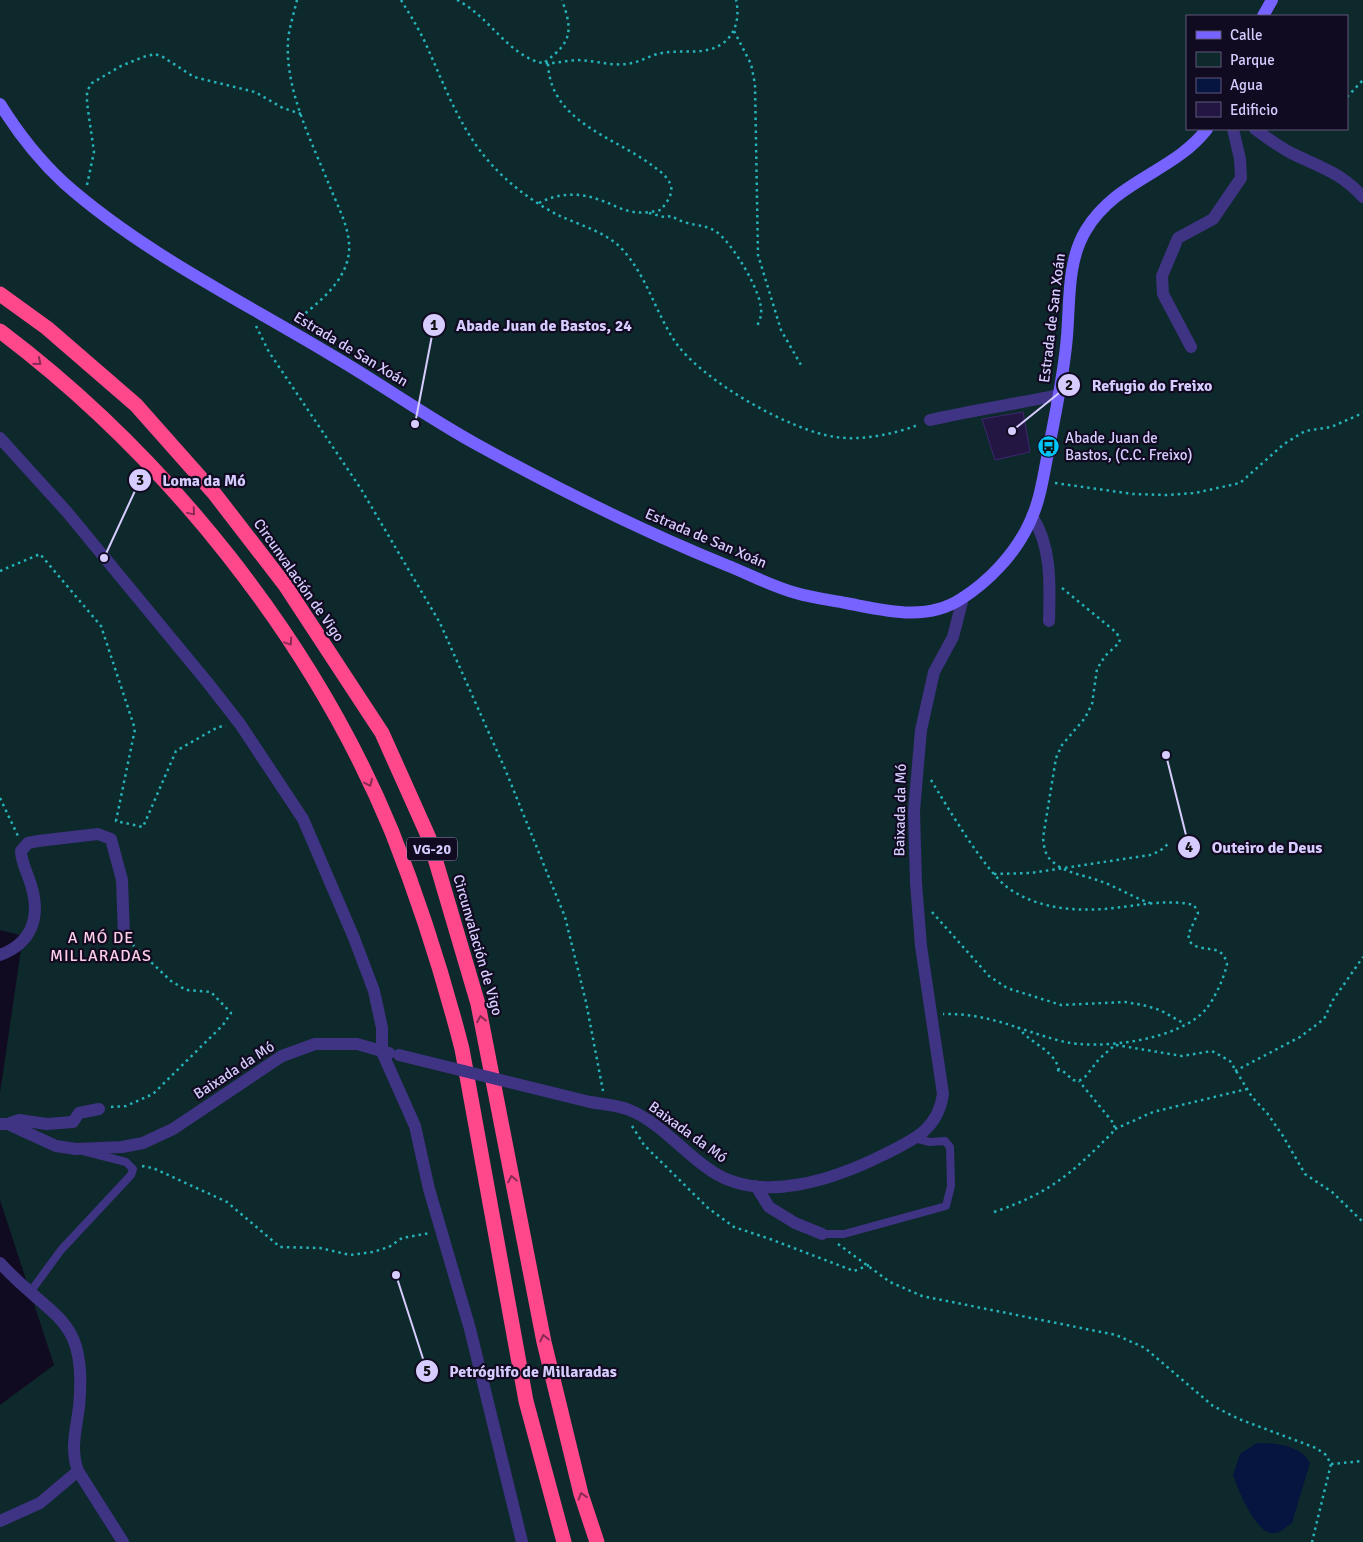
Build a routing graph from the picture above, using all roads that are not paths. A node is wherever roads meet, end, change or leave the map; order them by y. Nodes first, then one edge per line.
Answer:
1 (1272, 0) edge
2 (1264, 15) edge
3 (0, 104) edge
4 (1207, 130) edge
5 (1233, 130) edge
6 (1258, 130) edge
7 (1363, 197) edge
8 (0, 294) edge
9 (0, 331) edge
10 (1191, 348) dead end
11 (1058, 395) junction
12 (930, 420) road end
13 (0, 438) edge
14 (1032, 516) junction
15 (963, 598) junction
16 (1049, 620) dead end
17 (124, 935) road end
18 (0, 955) edge
19 (382, 1052) junction
20 (99, 1109) road end
21 (4, 1124) edge
22 (914, 1138) junction
23 (76, 1149) junction
24 (756, 1186) junction
25 (822, 1234) joint
26 (0, 1264) edge
27 (31, 1291) junction
28 (78, 1471) junction
29 (0, 1520) edge
30 (123, 1542) edge
31 (522, 1542) edge
32 (564, 1542) edge
33 (598, 1542) edge

1 - 2 street
3 - 15 street, Estrada de San Xoán
4 - 11 street, Estrada de San Xoán
5 - 10 street
6 - 7 street
33 -> 8 highway, Circunvalación de Vigo / VG-20
9 -> 32 highway, VG-20
11 - 12 street
11 - 14 street, Estrada de San Xoán
13 - 19 street
14 - 15 street, Estrada de San Xoán
14 - 16 street
15 - 22 street, Baixada da Mó
17 - 18 street
19 - 23 street, Baixada da Mó
19 - 24 street, Baixada da Mó, bridge
19 - 31 street
20 - 21 street
21 - 23 street, Baixada da Mó
22 - 24 street, Baixada da Mó
22 - 25 lane
23 - 27 lane
24 - 25 street
26 - 27 street
27 - 28 street
28 - 29 street
28 - 30 street

